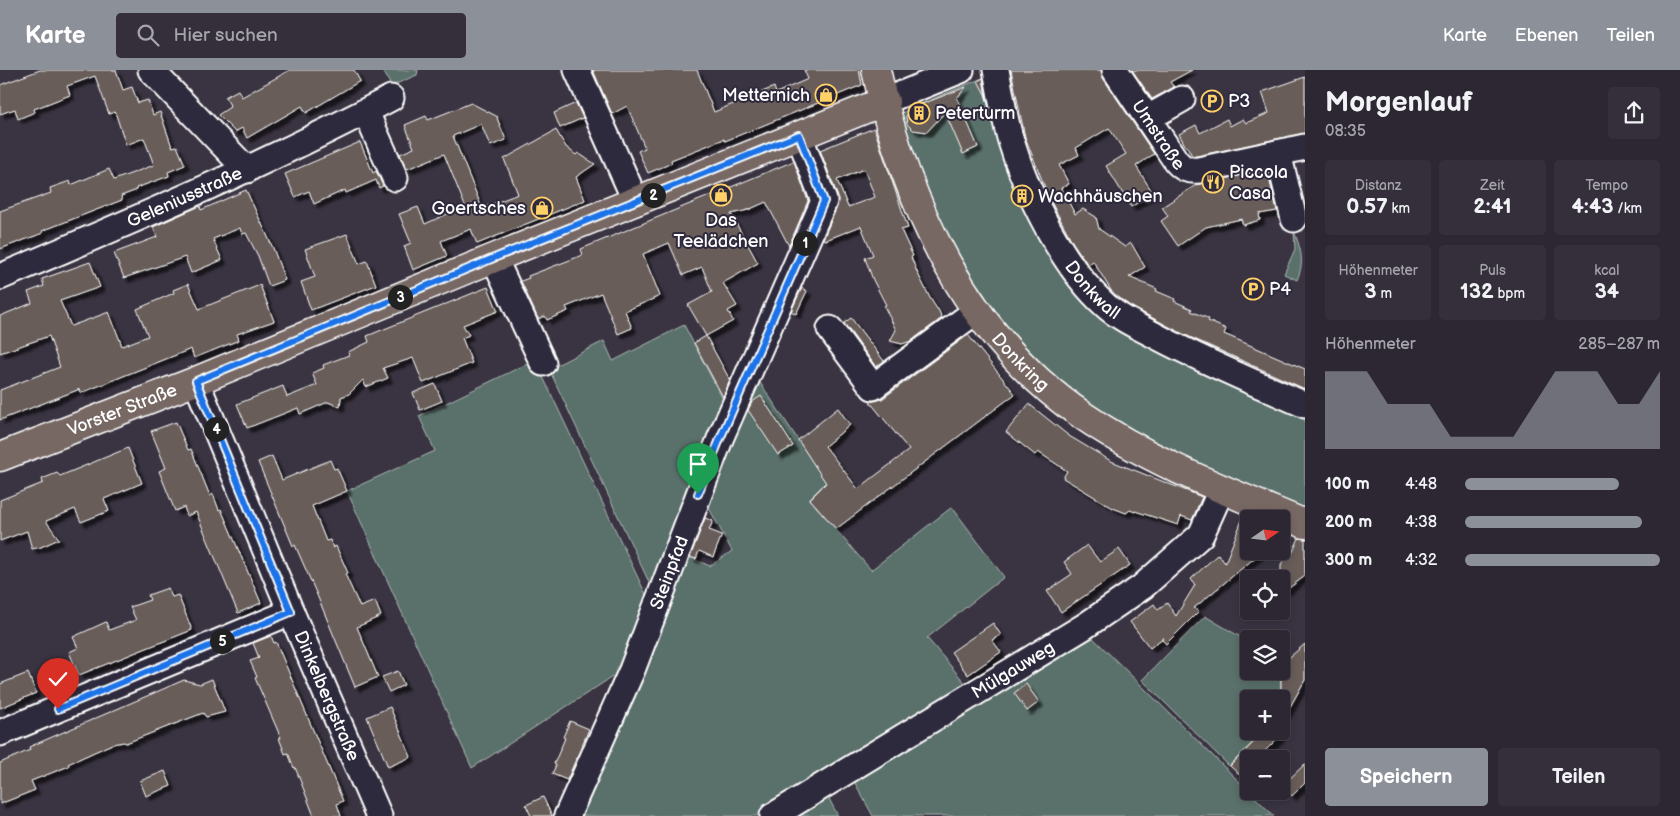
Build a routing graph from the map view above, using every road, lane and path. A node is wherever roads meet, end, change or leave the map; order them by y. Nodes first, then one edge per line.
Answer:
1 (151, 70) edge
2 (577, 70) edge
3 (876, 70) edge
4 (961, 70) edge
5 (996, 70) edge
6 (1115, 70) edge
7 (391, 98) dead end
8 (884, 102) junction
9 (1184, 103) dead end
10 (366, 112) junction
11 (1149, 119) junction
12 (799, 135) junction
13 (1305, 147) edge
14 (1278, 153) junction
15 (247, 170) junction
16 (394, 178) dead end
17 (636, 202) junction
18 (1294, 219) dead end
19 (494, 258) junction
20 (0, 277) edge
21 (976, 311) junction
22 (830, 329) dead end
23 (543, 363) dead end
24 (196, 381) junction
25 (1305, 404) edge
26 (0, 457) edge
27 (1222, 488) junction
28 (1305, 524) edge
29 (291, 612) junction
30 (0, 733) edge
31 (374, 814) edge
32 (567, 816) edge
33 (773, 816) edge

1 - 15 street
2 - 17 street
3 - 8 main road, Donkring
4 - 8 street
5 - 25 street, Donkwall
6 - 11 street, Umstraße
7 - 10 street, Geleniusstraße
8 - 12 main road, Vorster Straße
8 - 21 main road, Donkring
9 - 11 street
10 - 15 street, Geleniusstraße
10 - 16 street
11 - 14 street, Umstraße
12 - 17 main road, Vorster Straße
12 - 32 street, Steinpfad
13 - 14 street, Umstraße
14 - 18 street
15 - 20 street, Geleniusstraße
17 - 19 main road, Vorster Straße
19 - 23 street
19 - 24 main road, Vorster Straße
21 - 22 street
21 - 27 main road, Donkring
24 - 26 main road, Vorster Straße
24 - 29 street, Dinkelbergstraße
27 - 28 main road, Donkring
27 - 33 street, Mülgauweg
29 - 30 street
29 - 31 street, Dinkelbergstraße

